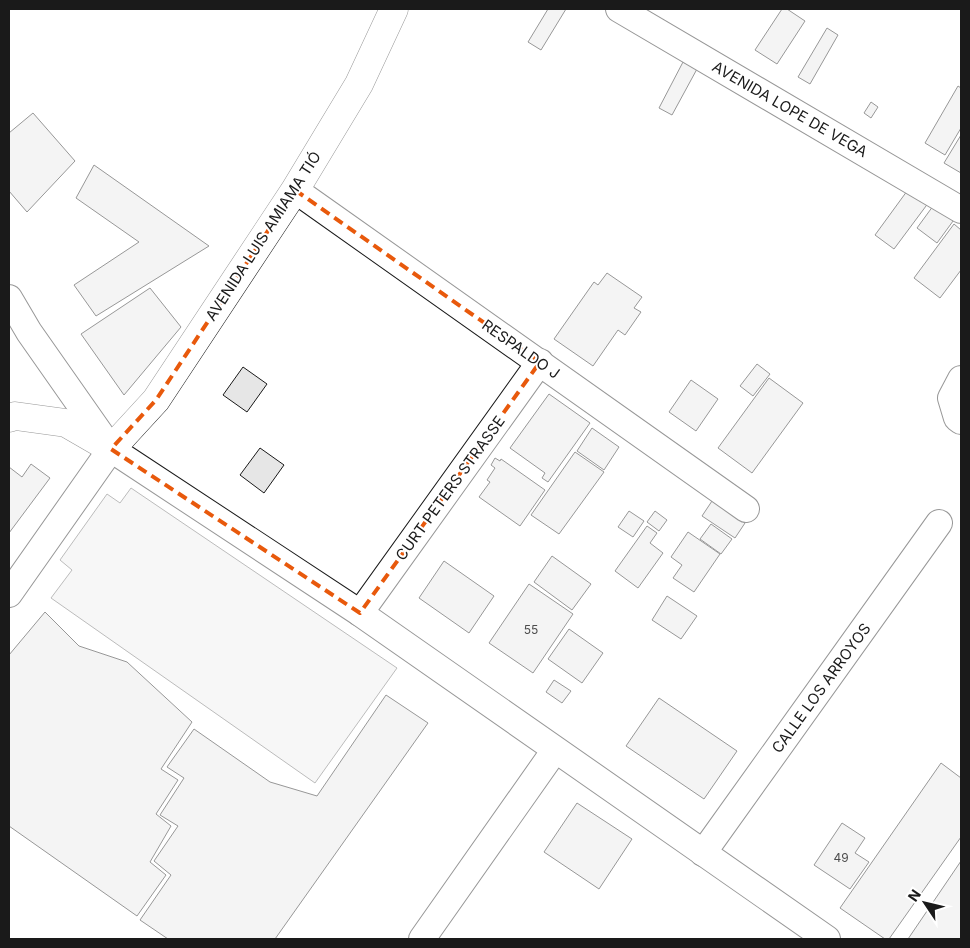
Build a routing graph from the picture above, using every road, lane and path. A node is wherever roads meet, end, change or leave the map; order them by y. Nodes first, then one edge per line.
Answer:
1 (394, 9) edge
2 (619, 9) edge
3 (295, 190) junction
4 (961, 210) edge
5 (9, 298) edge
6 (540, 362) junction
7 (961, 379) edge
8 (9, 418) edge
9 (961, 421) edge
10 (111, 449) junction
11 (746, 510) dead end
12 (939, 523) dead end
13 (9, 594) edge
14 (360, 613) junction
15 (555, 750) junction
16 (703, 853) junction
17 (422, 939) edge
18 (827, 939) edge

1 - 3 main road, AVENIDA LUIS AMIAMA TIÓ
2 - 4 street, AVENIDA LOPE DE VEGA
3 - 6 street, RESPALDO J
3 - 10 main road, AVENIDA LUIS AMIAMA TIÓ
5 - 10 street
6 - 11 street, RESPALDO J
6 - 14 street, CURT PETERS STRASSE
7 - 9 street
8 - 10 main road
10 - 13 street
10 - 14 street
12 - 16 street, CALLE LOS ARROYOS
14 - 15 street
15 - 16 street
15 - 17 street
16 - 18 street

